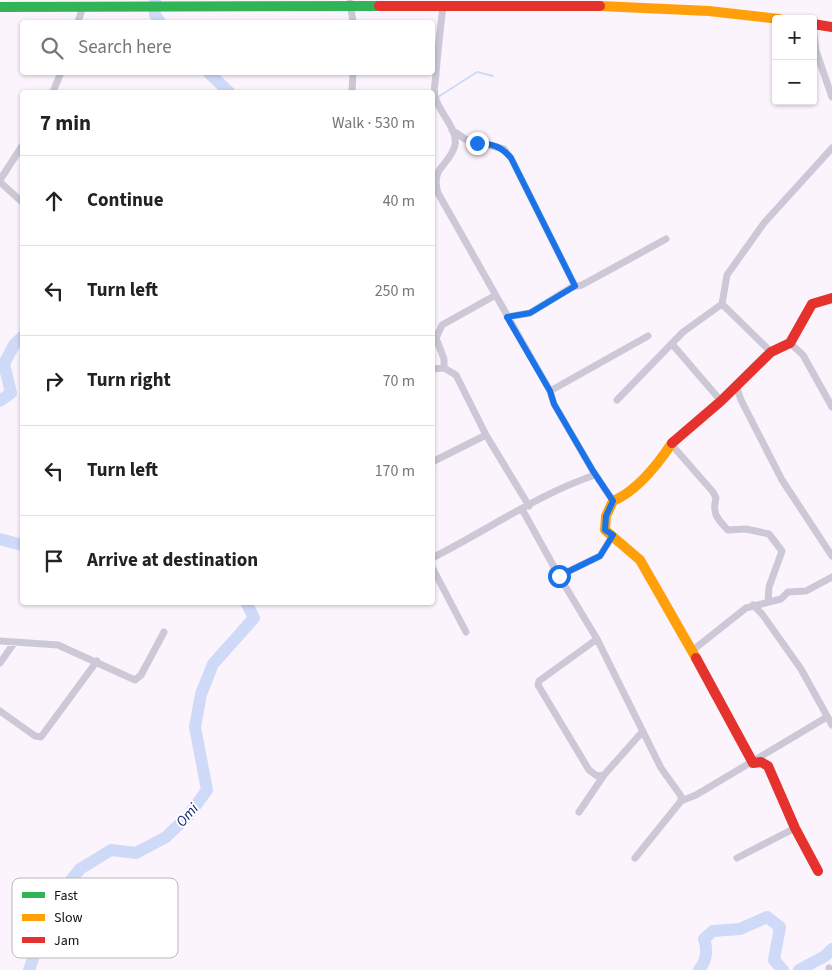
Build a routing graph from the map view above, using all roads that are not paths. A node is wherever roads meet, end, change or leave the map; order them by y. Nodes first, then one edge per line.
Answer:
1 (350, 4) edge
2 (83, 6) junction
3 (0, 7) edge
4 (443, 7) junction
5 (772, 18) edge
6 (79, 20) edge
7 (352, 20) edge
8 (817, 25) edge
9 (832, 27) edge
10 (817, 54) edge
11 (60, 75) edge
12 (353, 75) edge
13 (54, 90) edge
14 (352, 90) edge
15 (435, 90) edge
16 (832, 97) edge
17 (435, 98) edge
18 (452, 130) junction
19 (832, 148) edge
20 (20, 149) edge
21 (0, 181) edge
22 (20, 200) edge
23 (666, 240) dead end
24 (575, 286) junction
25 (494, 296) junction
26 (832, 298) edge
27 (722, 304) junction
28 (507, 317) junction
29 (648, 336) dead end
30 (790, 343) junction
31 (672, 344) junction
32 (771, 352) junction
33 (444, 368) junction
34 (435, 369) edge
35 (736, 385) junction
36 (550, 391) junction
37 (617, 400) dead end
38 (721, 402) junction
39 (832, 407) edge
40 (486, 435) junction
41 (671, 444) junction
42 (435, 460) edge
43 (593, 471) junction
44 (613, 501) junction
45 (526, 507) junction
46 (613, 535) junction
47 (435, 556) edge
48 (832, 556) edge
49 (435, 573) edge
50 (559, 576) junction
51 (832, 577) edge
52 (768, 601) junction
53 (753, 605) junction
54 (164, 632) dead end
55 (466, 632) dead end
56 (597, 639) junction
57 (0, 641) edge
58 (14, 643) junction
59 (693, 650) junction
60 (97, 661) junction
61 (0, 663) edge
62 (0, 710) edge
63 (827, 717) junction
64 (832, 725) edge
65 (643, 731) junction
66 (753, 763) junction
67 (604, 774) junction
68 (680, 801) junction
69 (579, 812) dead end
70 (795, 828) junction
71 (635, 858) dead end
72 (737, 858) dead end
73 (818, 871) dead end

1 - 2 main road
1 - 4 main road
1 - 7 street
2 - 3 main road
2 - 6 street
4 - 5 main road
4 - 15 street
8 - 9 main road
10 - 16 street
11 - 13 street
12 - 14 street
17 - 18 street
18 - 24 street
18 - 25 street
19 - 27 street
20 - 21 street
21 - 22 street
23 - 24 street
24 - 28 street
25 - 28 street
25 - 33 street
26 - 30 main road
27 - 31 street
27 - 32 street
28 - 36 street
29 - 36 street
30 - 32 main road
30 - 39 street
31 - 37 street
31 - 38 street
32 - 35 main road
33 - 34 street
33 - 40 street
35 - 38 main road
35 - 48 street
36 - 43 street
38 - 41 main road
40 - 42 street
40 - 45 street
41 - 44 main road
41 - 52 street
43 - 44 street
43 - 45 street
44 - 46 main road
45 - 47 street
45 - 50 street
46 - 50 street
46 - 59 main road
49 - 55 street
50 - 56 street
51 - 52 street
52 - 53 street
53 - 59 street
53 - 63 street
54 - 60 street
56 - 65 street
56 - 67 street
57 - 58 street
58 - 60 street
58 - 61 street
59 - 66 main road
60 - 62 street
63 - 64 street
63 - 66 street
65 - 67 street
65 - 68 street
66 - 68 street
66 - 70 main road
67 - 69 street
68 - 71 street
70 - 72 street
70 - 73 main road

